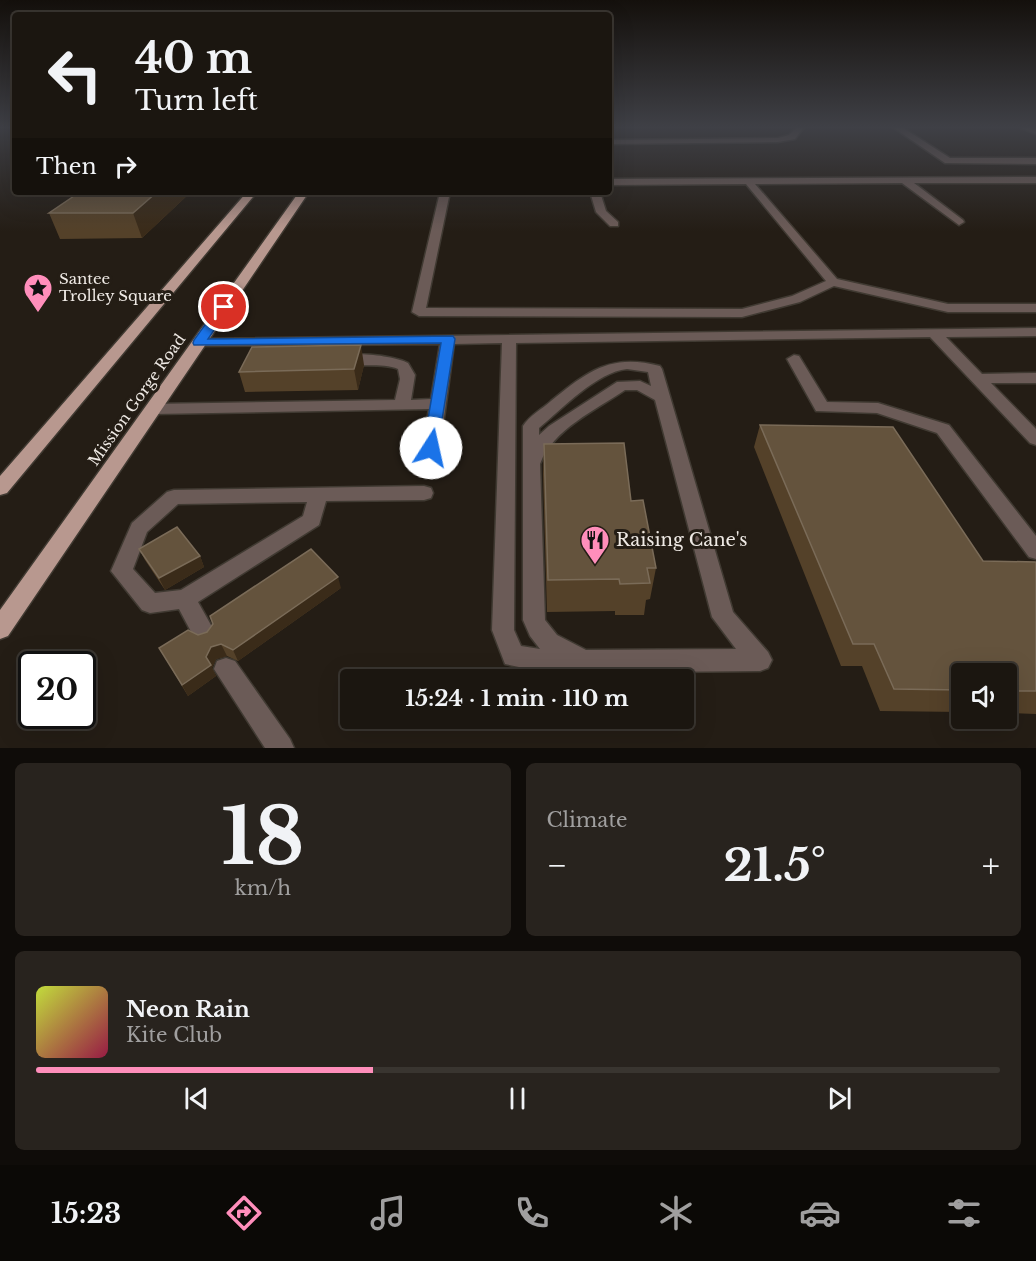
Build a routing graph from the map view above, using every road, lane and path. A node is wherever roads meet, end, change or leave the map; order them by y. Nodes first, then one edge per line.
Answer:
1 (948, 161) edge
2 (1036, 161) edge
3 (1036, 180) edge
4 (748, 181) junction
5 (905, 181) junction
6 (612, 182) edge
7 (249, 195) edge
8 (302, 195) edge
9 (444, 195) edge
10 (596, 195) edge
11 (959, 222) dead end
12 (614, 224) dead end
13 (833, 282) junction
14 (1036, 308) edge
15 (1036, 332) edge
16 (934, 333) junction
17 (509, 338) junction
18 (448, 339) junction
19 (199, 343) junction
20 (794, 359) dead end
21 (326, 360) edge
22 (1036, 378) edge
23 (978, 379) junction
24 (402, 404) junction
25 (439, 404) junction
26 (153, 409) junction
27 (1036, 439) edge
28 (431, 448) dead end
29 (0, 488) edge
30 (424, 493) dead end
31 (318, 495) junction
32 (1036, 551) edge
33 (185, 599) junction
34 (0, 629) edge
35 (204, 634) edge
36 (587, 662) junction
37 (226, 669) dead end
38 (281, 748) edge

1 - 2 street
3 - 5 street
4 - 5 street
4 - 6 street
4 - 13 street
5 - 11 street
7 - 29 main road
8 - 19 main road, Mission Gorge Road
9 - 13 street
10 - 12 street
13 - 14 street
15 - 16 street
16 - 17 street
16 - 23 street
17 - 18 street
17 - 36 street
18 - 19 street
18 - 25 street
19 - 26 main road, Mission Gorge Road
20 - 32 street
21 - 24 street
22 - 23 street
23 - 27 street
24 - 25 street
24 - 26 street
25 - 28 street
26 - 34 main road, Mission Gorge Road
30 - 31 street
31 - 33 street
31 - 33 street
33 - 35 street
36 - 36 street
37 - 38 street

